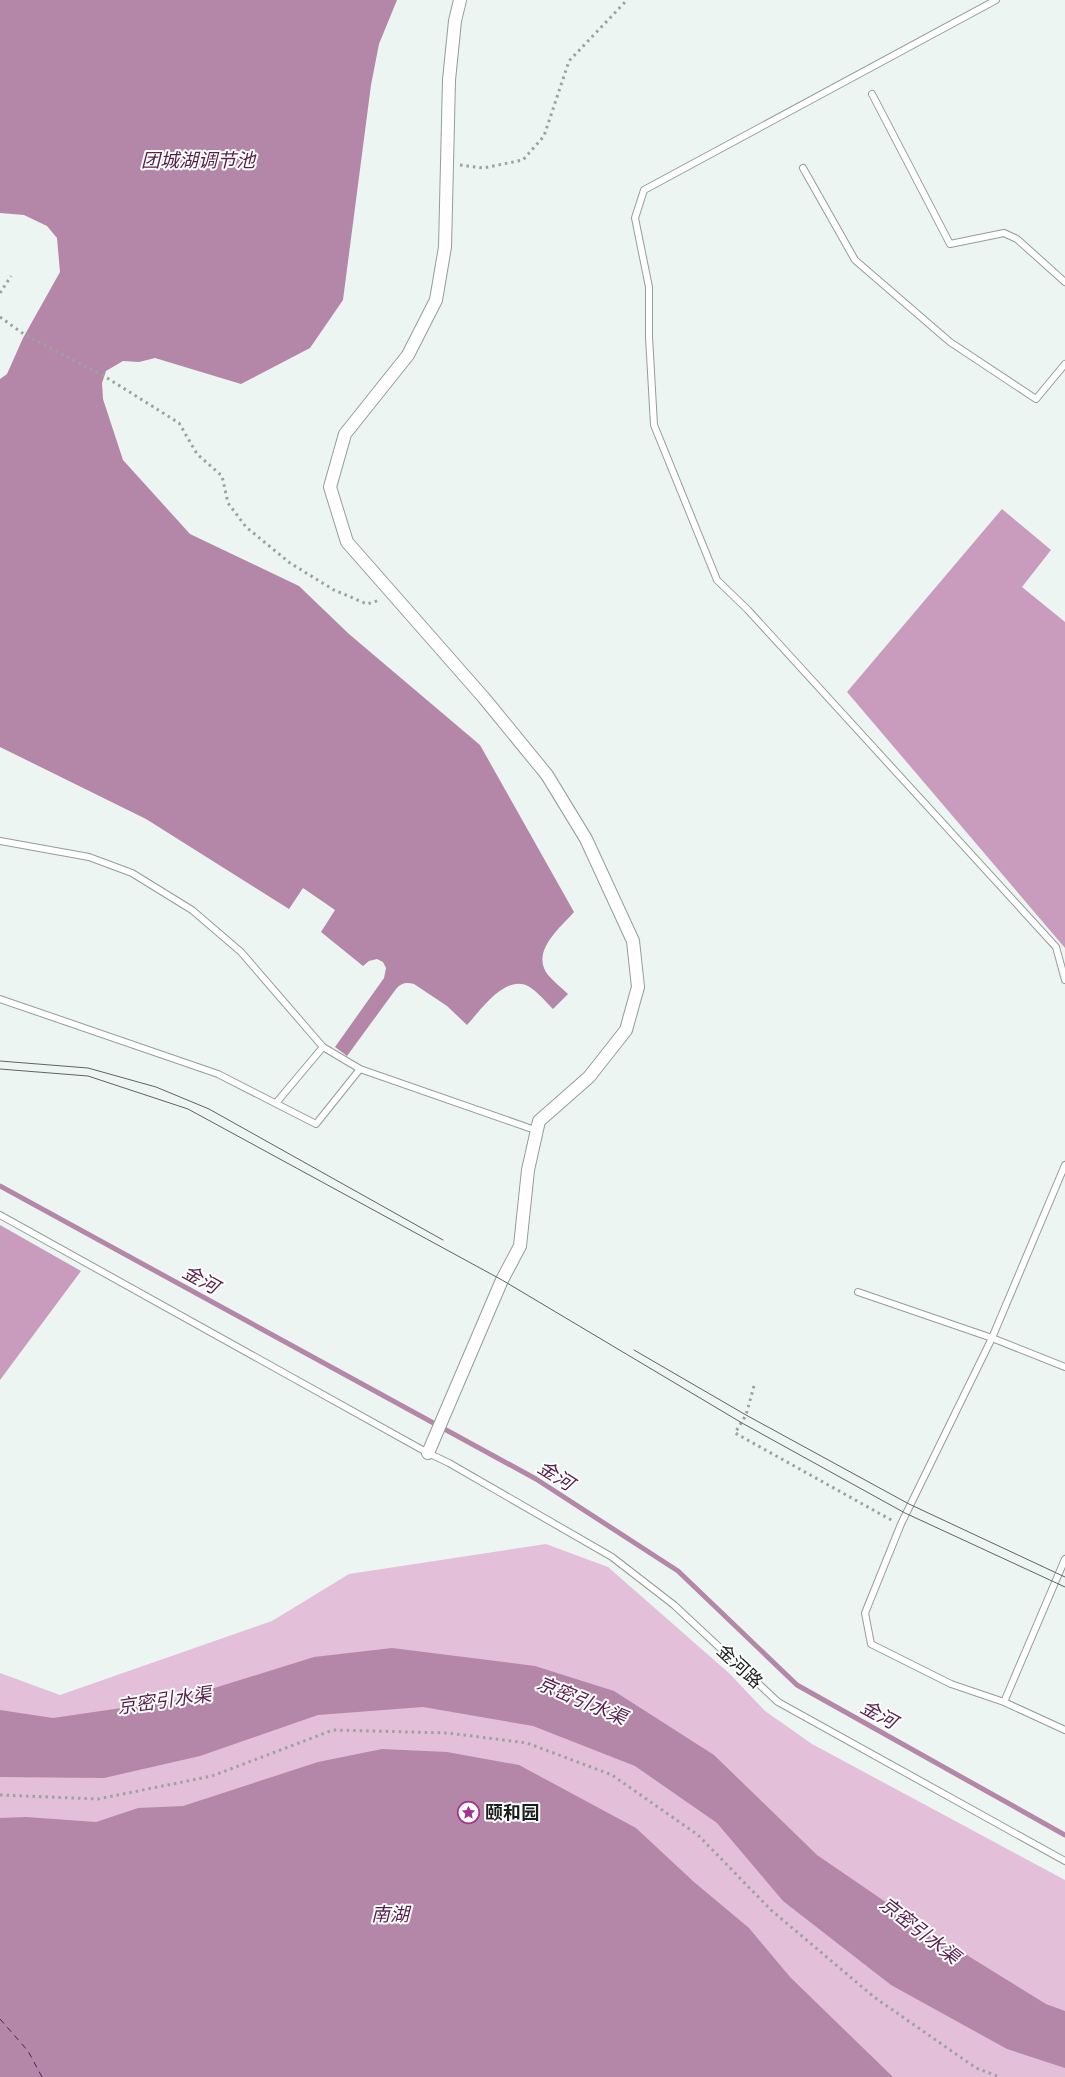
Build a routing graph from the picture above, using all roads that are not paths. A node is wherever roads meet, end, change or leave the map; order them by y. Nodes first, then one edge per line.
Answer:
1 (460, 0) edge
2 (996, 0) edge
3 (872, 94) dead end
4 (803, 168) dead end
5 (1065, 282) edge
6 (1065, 364) edge
7 (0, 841) edge
8 (1065, 980) edge
9 (0, 999) edge
10 (322, 1047) junction
11 (360, 1069) junction
12 (276, 1103) junction
13 (536, 1130) junction
14 (1065, 1165) edge
15 (0, 1215) edge
16 (858, 1292) dead end
17 (992, 1338) junction
18 (1065, 1367) edge
19 (428, 1453) junction
20 (1065, 1559) edge
21 (1004, 1702) junction
22 (1065, 1730) edge
23 (1065, 1861) edge

1 - 13 street
2 - 8 lane
3 - 5 lane
4 - 6 lane
7 - 10 lane
9 - 12 lane
10 - 11 lane
10 - 12 lane
11 - 12 lane
11 - 13 lane
13 - 19 street
14 - 17 lane
15 - 19 lane, 金河路
16 - 17 lane
17 - 18 lane
17 - 21 lane
19 - 23 lane, 金河路
20 - 21 lane
21 - 22 lane

